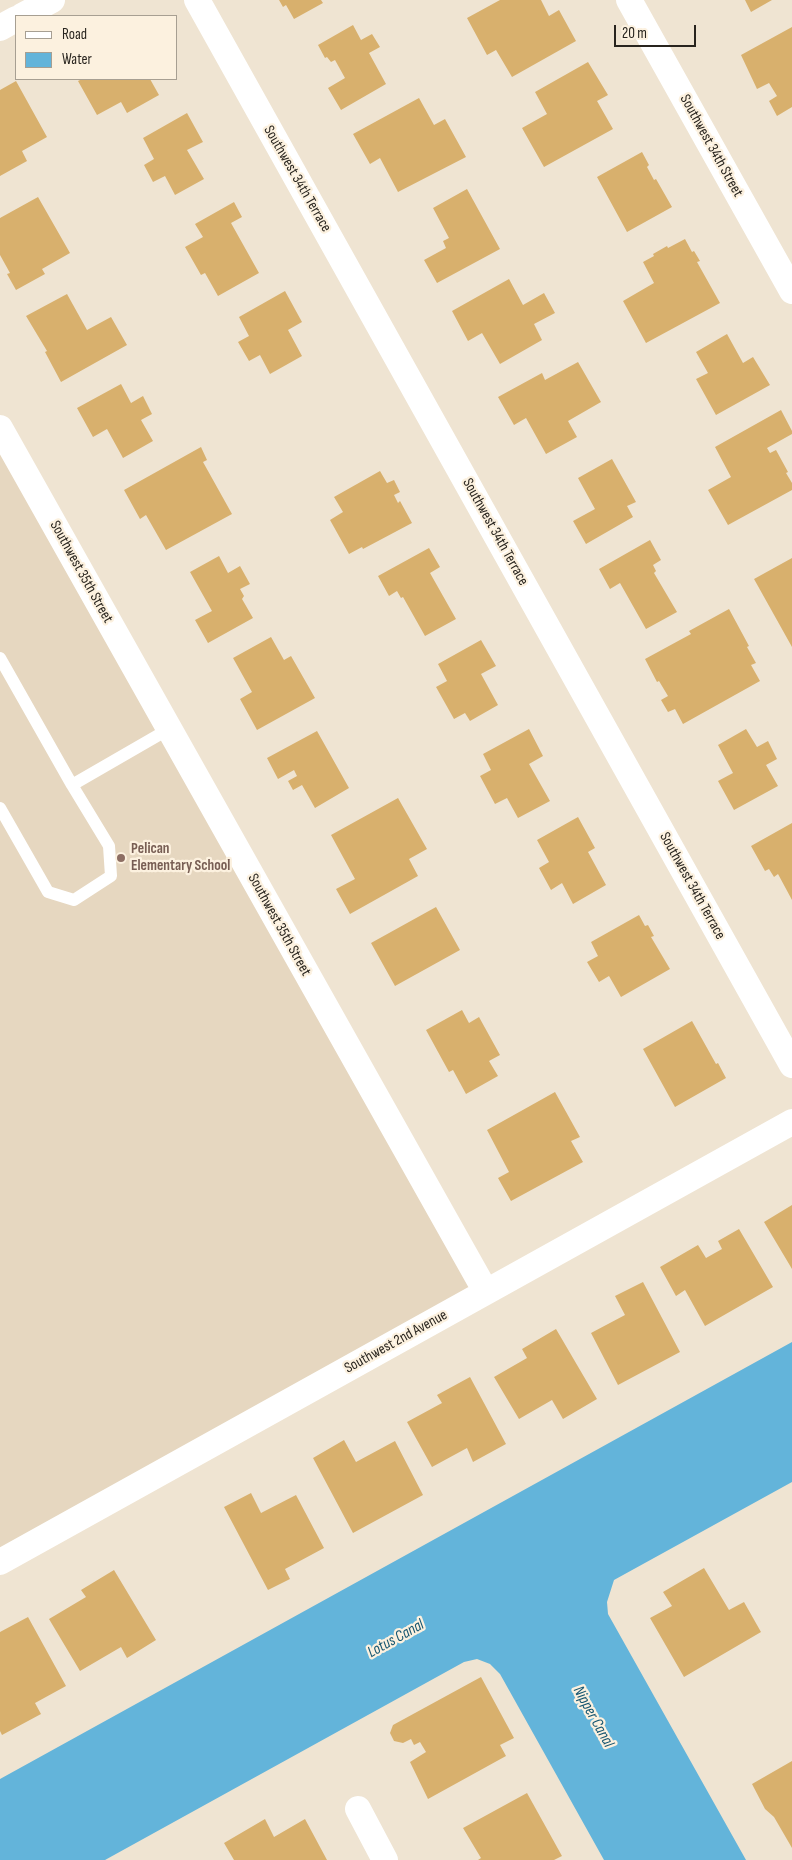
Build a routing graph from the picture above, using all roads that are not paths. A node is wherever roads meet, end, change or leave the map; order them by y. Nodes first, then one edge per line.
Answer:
1 (52, 0) edge
2 (197, 0) edge
3 (629, 0) edge
4 (24, 15) edge
5 (15, 20) edge
6 (0, 28) edge
7 (792, 291) edge
8 (0, 428) edge
9 (0, 658) edge
10 (169, 729) junction
11 (72, 785) junction
12 (0, 808) edge
13 (792, 1065) edge
14 (792, 1122) edge
15 (486, 1292) junction
16 (0, 1562) edge
17 (358, 1809) dead end
18 (386, 1860) edge

1 - 4 street
2 - 13 street, Southwest 34th Terrace
3 - 7 street, Southwest 34th Street
5 - 6 street
8 - 10 street, Southwest 35th Street
9 - 11 lane
10 - 11 lane
10 - 15 street, Southwest 35th Street
11 - 12 lane
14 - 15 street, Southwest 2nd Avenue
15 - 16 street, Southwest 2nd Avenue
17 - 18 street

